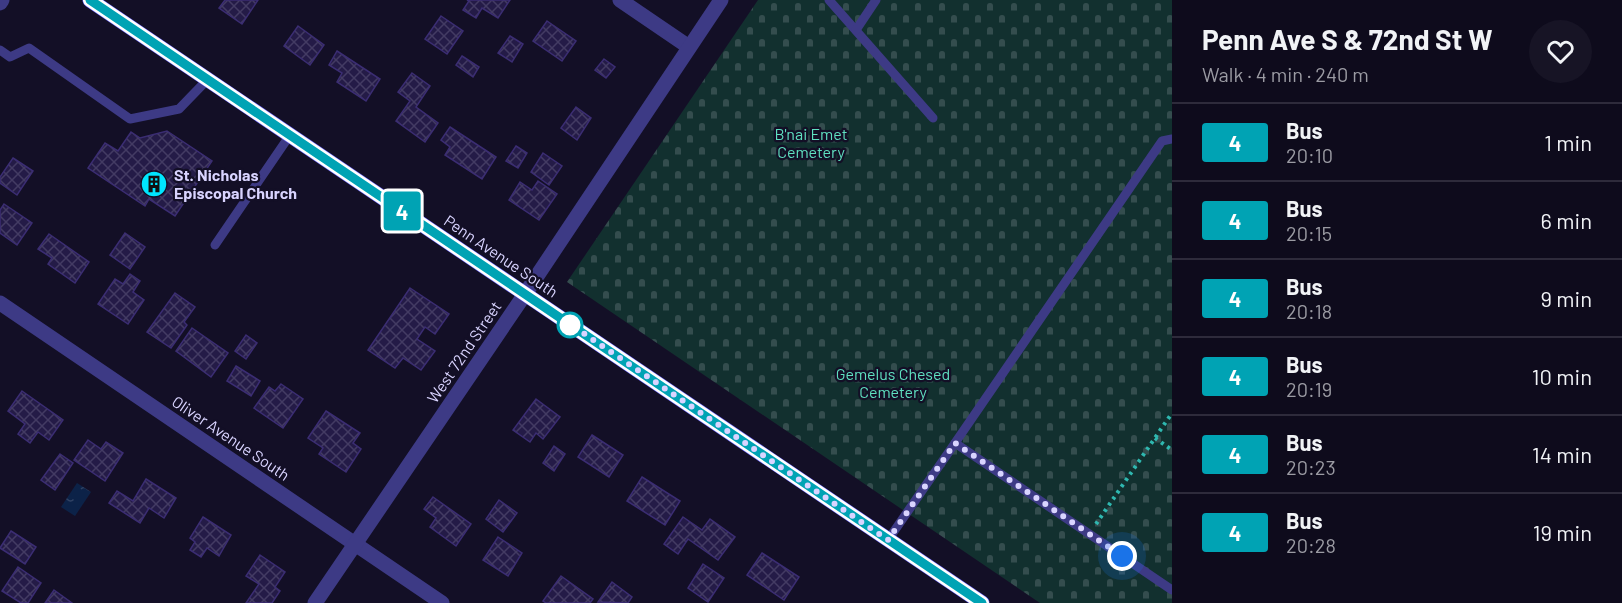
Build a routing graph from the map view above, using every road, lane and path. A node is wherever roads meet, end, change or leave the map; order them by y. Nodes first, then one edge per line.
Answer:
1 (90, 0) edge
2 (620, 0) edge
3 (722, 0) edge
4 (828, 0) edge
5 (876, 0) edge
6 (856, 30) junction
7 (689, 47) junction
8 (0, 50) edge
9 (208, 79) junction
10 (933, 118) dead end
11 (290, 135) junction
12 (1172, 139) edge
13 (215, 245) dead end
14 (525, 294) junction
15 (0, 303) edge
16 (1172, 413) edge
17 (1155, 438) junction
18 (955, 443) junction
19 (1172, 450) edge
20 (1089, 534) junction
21 (888, 540) junction
22 (355, 544) junction
23 (1172, 590) edge
24 (315, 603) edge
25 (442, 603) edge
26 (982, 603) edge

1 - 9 main road, Penn Avenue South
2 - 7 street
3 - 7 street, West 72nd Street
4 - 6 lane
5 - 6 lane
6 - 10 lane
7 - 14 street, West 72nd Street
8 - 9 lane
9 - 11 main road, Penn Avenue South
11 - 13 lane
11 - 14 main road, Penn Avenue South
12 - 18 lane
14 - 21 main road, Penn Avenue South
14 - 22 street, West 72nd Street
15 - 22 street, Oliver Avenue South
16 - 17 path
17 - 19 path
17 - 20 path
18 - 20 lane
18 - 21 lane
20 - 23 lane
21 - 26 main road, Penn Avenue South
22 - 24 street, West 72nd Street
22 - 25 street, Oliver Avenue South

